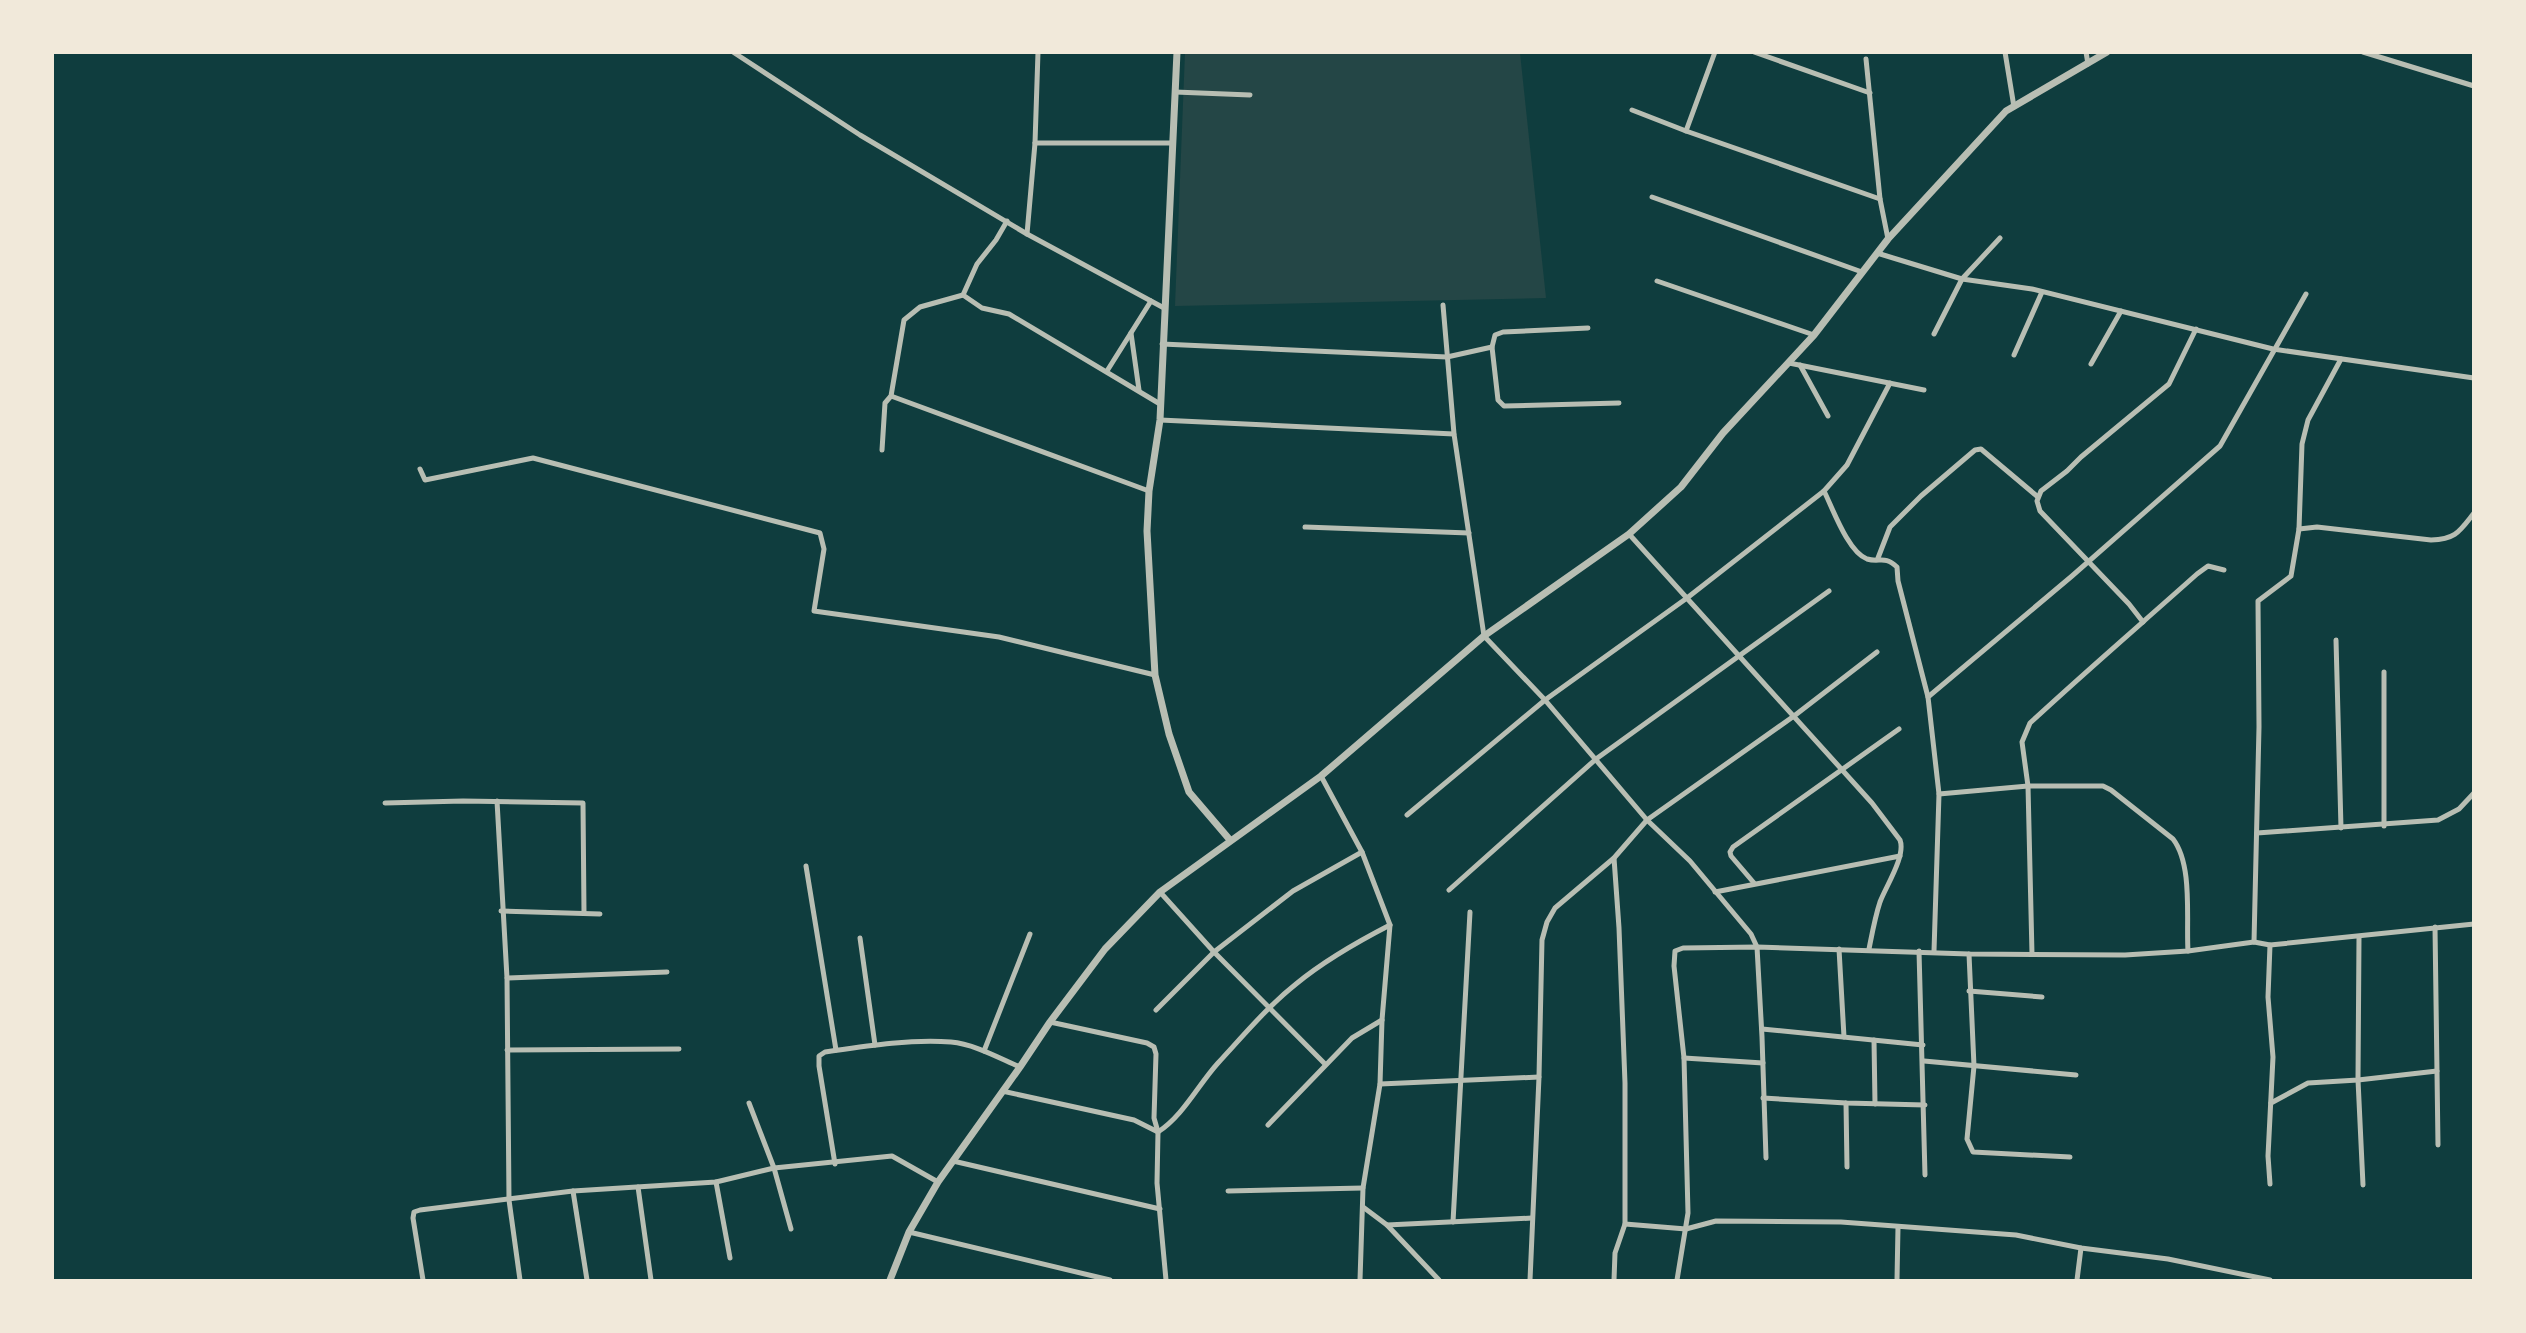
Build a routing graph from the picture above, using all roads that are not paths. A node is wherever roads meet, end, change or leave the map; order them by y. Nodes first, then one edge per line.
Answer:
1 (733, 52) edge
2 (1038, 52) edge
3 (1177, 52) edge
4 (1715, 52) edge
5 (1754, 52) edge
6 (2006, 52) edge
7 (2086, 52) edge
8 (2107, 52) edge
9 (2363, 52) edge
10 (2384, 55) edge
11 (1866, 59) dead end
12 (2088, 64) junction
13 (2474, 86) edge
14 (1175, 92) junction
15 (1870, 93) junction
16 (1250, 95) dead end
17 (2014, 107) junction
18 (1632, 110) dead end
19 (1686, 131) junction
20 (1035, 143) junction
21 (1172, 143) junction
22 (1652, 197) dead end
23 (1880, 199) junction
24 (1007, 221) junction
25 (1027, 234) junction
26 (2000, 238) dead end
27 (1888, 239) junction
28 (1877, 253) junction
29 (1862, 272) junction
30 (1962, 279) junction
31 (1658, 280) dead end
32 (2042, 292) junction
33 (2306, 294) dead end
34 (963, 295) junction
35 (1151, 301) junction
36 (1443, 305) dead end
37 (1164, 308) junction
38 (2121, 311) junction
39 (1588, 328) dead end
40 (2196, 329) junction
41 (1131, 332) junction
42 (1934, 333) dead end
43 (1814, 335) junction
44 (1162, 344) junction
45 (1492, 347) junction
46 (2273, 349) junction
47 (2014, 355) dead end
48 (1447, 357) junction
49 (2341, 359) junction
50 (1789, 363) junction
51 (2091, 364) dead end
52 (1800, 365) junction
53 (1107, 370) junction
54 (2474, 378) edge
55 (1890, 383) junction
56 (1139, 390) junction
57 (1924, 390) dead end
58 (891, 396) junction
59 (1619, 403) dead end
60 (1160, 404) junction
61 (1828, 416) dead end
62 (1160, 420) junction
63 (1454, 434) junction
64 (882, 450) dead end
65 (420, 470) dead end
66 (1149, 491) junction
67 (1824, 491) junction
68 (2038, 497) junction
69 (2474, 513) edge
70 (1305, 527) dead end
71 (2299, 529) junction
72 (1469, 533) junction
73 (1629, 534) junction
74 (1878, 558) junction
75 (2089, 561) junction
76 (2224, 570) dead end
77 (1830, 591) dead end
78 (1687, 598) junction
79 (2143, 622) junction
80 (1484, 636) junction
81 (2336, 640) dead end
82 (1877, 652) dead end
83 (1739, 655) junction
84 (2384, 672) dead end
85 (1155, 675) junction
86 (1928, 697) junction
87 (1545, 700) junction
88 (1794, 716) junction
89 (1899, 729) dead end
90 (1596, 759) junction
91 (1842, 770) junction
92 (1321, 776) junction
93 (2028, 786) junction
94 (2474, 793) edge
95 (1940, 794) junction
96 (498, 801) junction
97 (385, 803) dead end
98 (1407, 815) dead end
99 (1647, 820) junction
100 (2384, 826) junction
101 (2341, 828) junction
102 (2257, 832) junction
103 (1230, 840) junction
104 (1362, 852) junction
105 (1900, 856) junction
106 (1614, 858) junction
107 (806, 866) dead end
108 (1754, 883) junction
109 (1449, 890) dead end
110 (1160, 892) junction
111 (1715, 892) junction
112 (501, 911) junction
113 (1470, 912) dead end
114 (584, 913) junction
115 (600, 914) dead end
116 (2474, 924) edge
117 (1390, 925) junction
118 (2435, 927) junction
119 (1030, 934) dead end
120 (2359, 937) junction
121 (860, 938) dead end
122 (2254, 942) junction
123 (2270, 945) junction
124 (1757, 946) junction
125 (1839, 949) junction
126 (1869, 949) junction
127 (1919, 951) junction
128 (1934, 951) junction
129 (2188, 951) junction
130 (1214, 952) junction
131 (1969, 954) junction
132 (2032, 954) junction
133 (667, 972) dead end
134 (507, 978) junction
135 (1969, 991) junction
136 (2042, 997) dead end
137 (1269, 1008) junction
138 (1156, 1010) dead end
139 (1382, 1020) junction
140 (1050, 1022) junction
141 (1762, 1029) junction
142 (1844, 1037) junction
143 (1874, 1040) junction
144 (875, 1045) junction
145 (1923, 1045) junction
146 (679, 1048) dead end
147 (507, 1050) junction
148 (836, 1050) junction
149 (984, 1051) junction
150 (1684, 1058) junction
151 (1924, 1061) junction
152 (1763, 1063) junction
153 (1325, 1064) junction
154 (1974, 1066) junction
155 (1020, 1067) junction
156 (2437, 1071) junction
157 (2076, 1075) dead end
158 (1539, 1077) junction
159 (1462, 1080) junction
160 (2358, 1080) junction
161 (1380, 1084) junction
162 (1002, 1090) junction
163 (1763, 1098) junction
164 (749, 1103) dead end
165 (1846, 1103) junction
166 (2271, 1103) junction
167 (1875, 1104) junction
168 (1925, 1105) junction
169 (1268, 1125) dead end
170 (1158, 1132) junction
171 (2438, 1144) dead end
172 (2070, 1157) dead end
173 (1766, 1158) dead end
174 (953, 1161) junction
175 (835, 1164) junction
176 (1847, 1167) dead end
177 (774, 1168) junction
178 (1925, 1175) dead end
179 (716, 1182) junction
180 (938, 1182) junction
181 (2270, 1184) dead end
182 (2363, 1185) dead end
183 (638, 1186) junction
184 (1363, 1188) junction
185 (573, 1191) junction
186 (1227, 1191) dead end
187 (509, 1200) junction
188 (1363, 1207) junction
189 (1160, 1209) junction
190 (1532, 1218) junction
191 (1453, 1222) junction
192 (1625, 1224) junction
193 (1387, 1225) junction
194 (1687, 1227) junction
195 (1898, 1227) junction
196 (791, 1229) dead end
197 (909, 1232) junction
198 (2081, 1248) junction
199 (730, 1258) dead end
200 (423, 1281) edge
201 (520, 1281) edge
202 (587, 1281) edge
203 (651, 1281) edge
204 (890, 1281) edge
205 (1110, 1281) edge
206 (1166, 1281) edge
207 (1360, 1281) edge
208 (1439, 1281) edge
209 (1530, 1281) edge
210 (1614, 1281) edge
211 (1677, 1281) edge
212 (1897, 1281) edge
213 (2077, 1281) edge
214 (2270, 1281) edge

1 - 24 street
2 - 20 street
3 - 14 street
4 - 19 street
5 - 15 street
6 - 17 street
7 - 12 street
8 - 12 street
9 - 10 street
10 - 13 street
11 - 15 street
12 - 17 street
14 - 16 street
14 - 21 street
15 - 23 street
17 - 27 street
18 - 19 street
19 - 23 street
20 - 21 street
20 - 25 street
21 - 37 street
22 - 29 street
23 - 27 street
24 - 25 street
24 - 34 street
25 - 35 street
26 - 30 street
27 - 28 street
28 - 29 street
28 - 30 street
29 - 43 street
30 - 32 street
30 - 42 street
31 - 43 street
32 - 38 street
32 - 47 street
33 - 46 street
34 - 53 street
34 - 58 street
35 - 37 street
35 - 41 street
36 - 48 street
37 - 44 street
38 - 40 street
38 - 51 street
39 - 45 street
40 - 46 street
40 - 68 street
41 - 53 street
41 - 56 street
43 - 50 street
44 - 48 street
44 - 60 street
45 - 48 street
45 - 59 street
46 - 49 street
46 - 75 street
48 - 63 street
49 - 54 street
49 - 71 street
50 - 52 street
50 - 73 street
52 - 55 street
52 - 61 street
53 - 56 street
55 - 57 street
55 - 67 street
56 - 60 street
58 - 64 street
58 - 66 street
60 - 62 street
62 - 63 street
62 - 66 street
63 - 72 street
65 - 85 street
66 - 85 street
67 - 74 street
67 - 78 street
68 - 74 street
68 - 75 street
69 - 71 street
70 - 72 street
71 - 102 street
72 - 80 street
73 - 78 street
73 - 80 street
74 - 86 street
75 - 79 street
75 - 86 street
76 - 79 street
77 - 83 street
78 - 83 street
78 - 87 street
79 - 93 street
80 - 87 street
80 - 92 street
81 - 101 street
82 - 88 street
83 - 88 street
83 - 90 street
84 - 100 street
85 - 103 street
86 - 95 street
87 - 90 street
87 - 98 street
88 - 91 street
88 - 99 street
89 - 91 street
90 - 99 street
90 - 109 street
91 - 105 street
91 - 108 street
92 - 103 street
92 - 104 street
93 - 95 street
93 - 129 street
93 - 132 street
94 - 100 street
95 - 128 street
96 - 97 street
96 - 112 street
96 - 114 street
99 - 106 street
99 - 111 street
100 - 101 street
101 - 102 street
102 - 122 street
103 - 110 street
104 - 117 street
104 - 130 street
105 - 108 street
105 - 126 street
106 - 158 street
106 - 192 street
107 - 148 street
108 - 111 street
110 - 130 street
110 - 140 street
111 - 124 street
112 - 114 street
112 - 134 street
113 - 159 street
114 - 115 street
116 - 118 street
117 - 137 street
117 - 139 street
118 - 120 street
118 - 156 street
119 - 149 street
120 - 123 street
120 - 160 street
121 - 144 street
122 - 123 street
122 - 129 street
123 - 166 street
124 - 125 street
124 - 141 street
124 - 150 street
125 - 126 street
125 - 142 street
126 - 127 street
127 - 128 street
127 - 145 street
128 - 131 street
129 - 132 street
130 - 137 street
130 - 138 street
131 - 132 street
131 - 135 street
133 - 134 street
134 - 147 street
135 - 136 street
135 - 154 street
137 - 153 street
137 - 170 street
139 - 153 street
139 - 161 street
140 - 155 street
140 - 170 street
141 - 142 street
141 - 152 street
142 - 143 street
143 - 145 street
143 - 167 street
144 - 148 street
144 - 149 street
145 - 151 street
146 - 147 street
147 - 187 street
148 - 175 street
149 - 155 street
150 - 152 street
150 - 194 street
151 - 154 street
151 - 168 street
152 - 163 street
153 - 169 street
154 - 157 street
154 - 172 street
155 - 162 street
156 - 160 street
156 - 171 street
158 - 159 street
158 - 190 street
159 - 161 street
159 - 191 street
160 - 166 street
160 - 182 street
161 - 184 street
162 - 170 street
162 - 174 street
163 - 165 street
163 - 173 street
164 - 177 street
165 - 167 street
165 - 176 street
166 - 181 street
167 - 168 street
168 - 178 street
170 - 189 street
174 - 180 street
174 - 189 street
175 - 177 street
175 - 180 street
177 - 179 street
177 - 196 street
179 - 183 street
179 - 199 street
180 - 197 street
183 - 185 street
183 - 203 street
184 - 186 street
184 - 188 street
185 - 187 street
185 - 202 street
187 - 200 street
187 - 201 street
188 - 193 street
188 - 207 street
189 - 206 street
190 - 191 street
190 - 209 street
191 - 193 street
192 - 194 street
192 - 210 street
193 - 208 street
194 - 195 street
194 - 211 street
195 - 198 street
195 - 212 street
197 - 204 street
197 - 205 street
198 - 213 street
198 - 214 street

